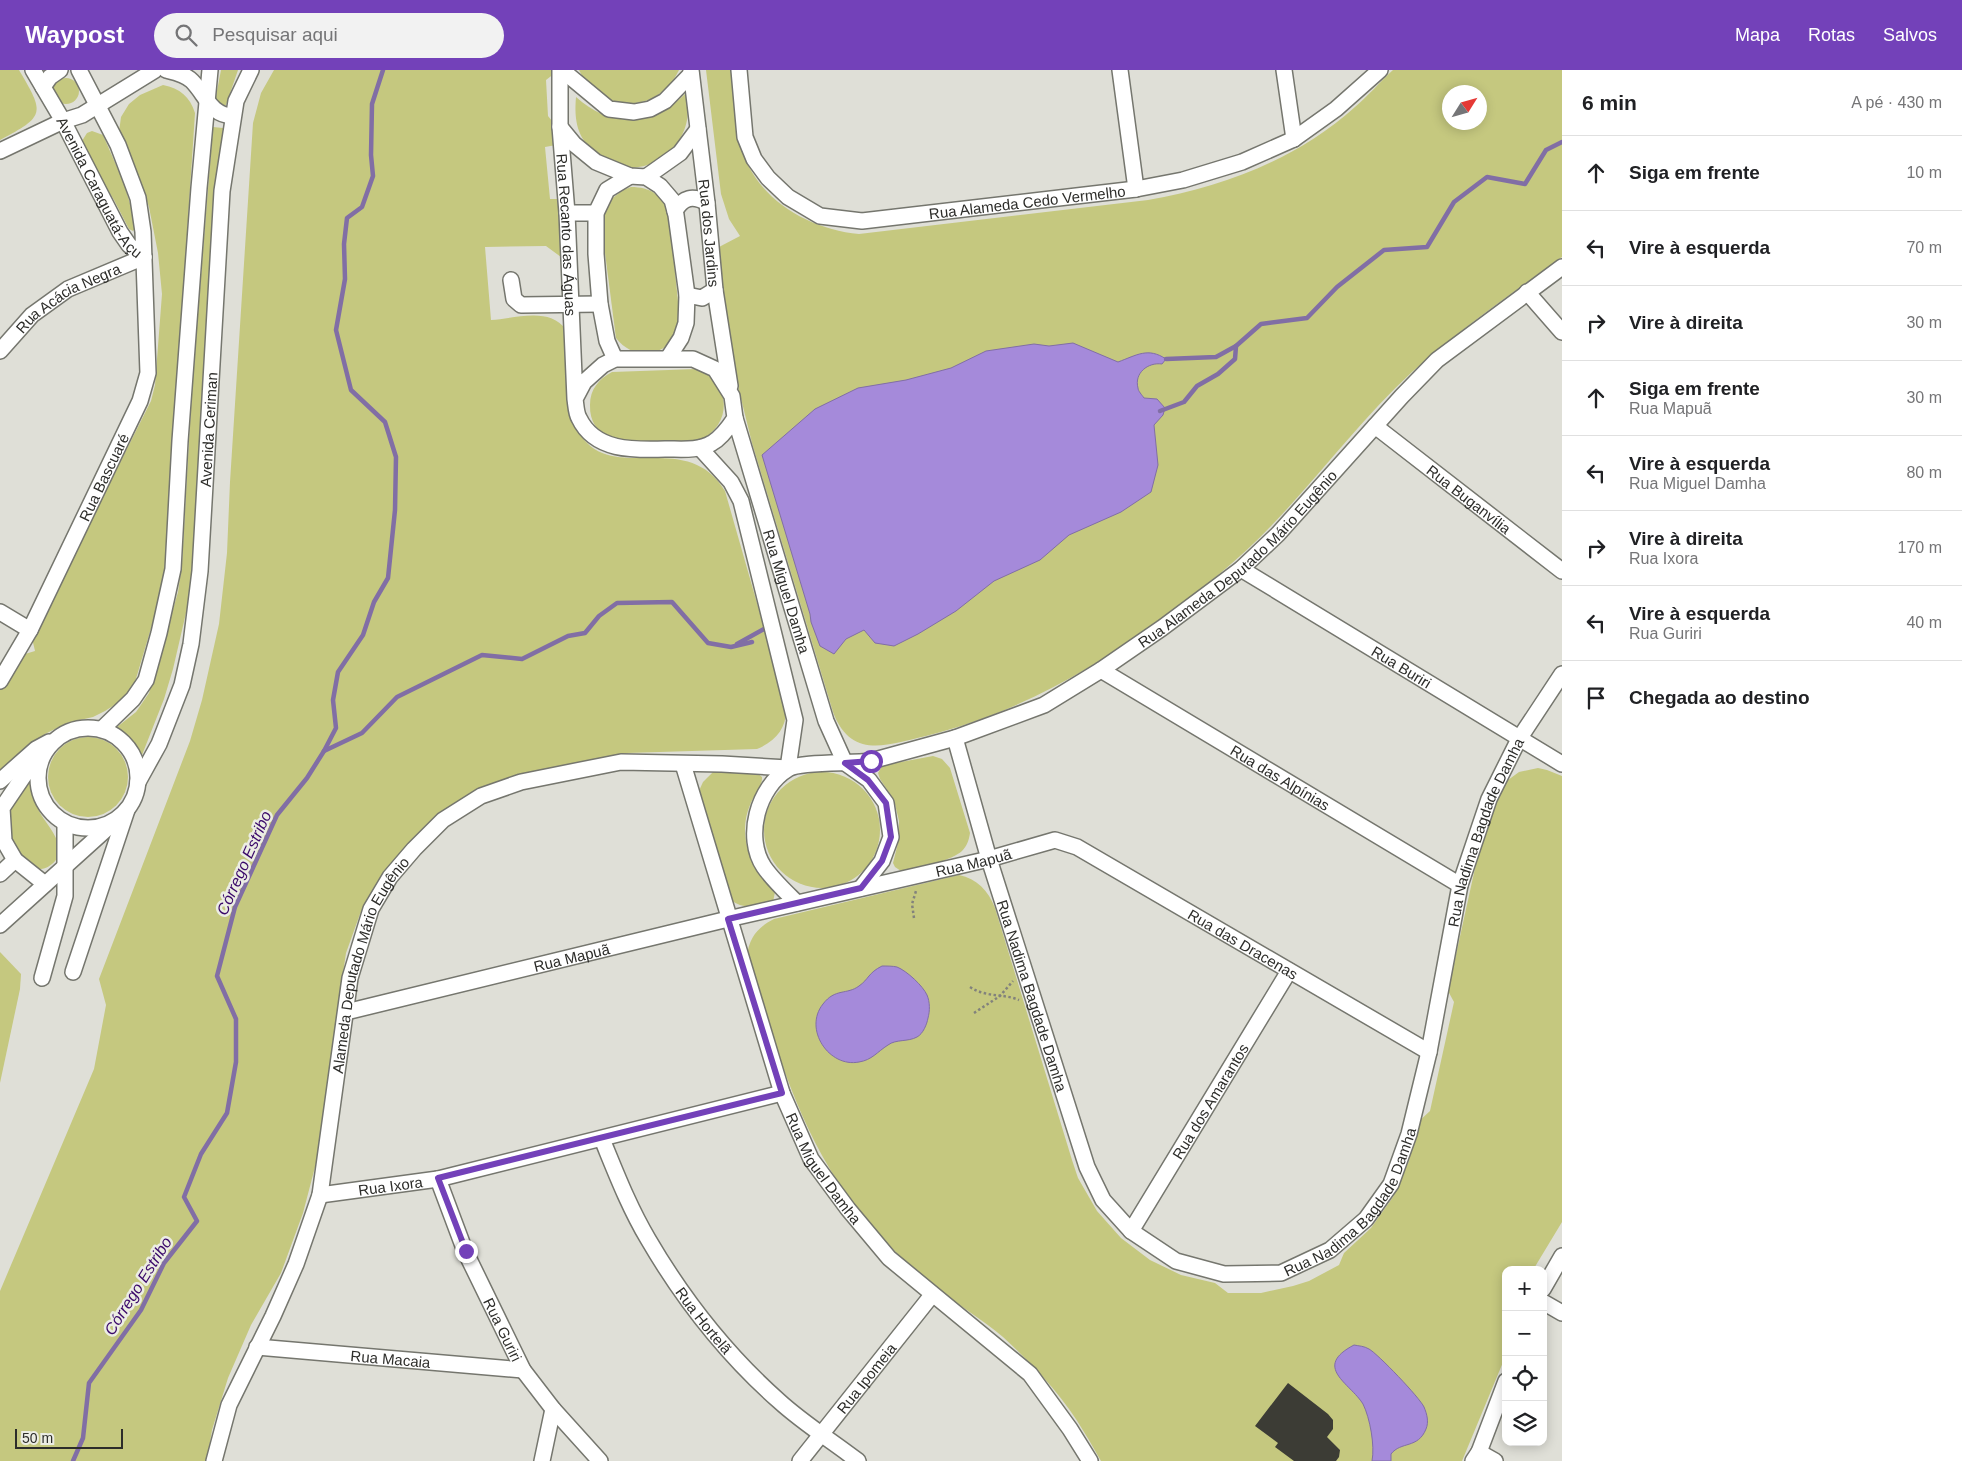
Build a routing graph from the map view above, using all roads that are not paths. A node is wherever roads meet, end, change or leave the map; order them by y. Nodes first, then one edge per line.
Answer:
1 (33, 70) edge
2 (60, 70) edge
3 (79, 70) edge
4 (155, 70) edge
5 (166, 70) edge
6 (210, 70) edge
7 (251, 70) edge
8 (561, 70) edge
9 (739, 70) edge
10 (1120, 70) edge
11 (1284, 70) edge
12 (1380, 70) edge
13 (691, 72) edge
14 (43, 87) junction
15 (206, 99) junction
16 (97, 104) junction
17 (233, 116) junction
18 (63, 121) junction
19 (560, 127) junction
20 (698, 129) junction
21 (1294, 139) junction
22 (0, 151) edge
23 (630, 176) junction
24 (646, 177) junction
25 (1136, 189) junction
26 (707, 203) junction
27 (675, 211) junction
28 (567, 213) junction
29 (596, 213) junction
30 (144, 257) junction
31 (1562, 267) edge
32 (511, 280) dead end
33 (715, 290) junction
34 (1527, 292) junction
35 (687, 295) junction
36 (570, 304) junction
37 (600, 304) junction
38 (1562, 332) edge
39 (0, 351) edge
40 (668, 358) junction
41 (614, 359) junction
42 (732, 396) junction
43 (575, 399) junction
44 (735, 418) junction
45 (1375, 426) junction
46 (700, 448) junction
47 (1241, 569) junction
48 (1562, 571) edge
49 (0, 612) edge
50 (30, 630) junction
51 (1101, 670) junction
52 (1562, 674) edge
53 (0, 681) edge
54 (102, 729) junction
55 (955, 738) junction
56 (55, 739) junction
57 (1519, 739) junction
58 (39, 763) junction
59 (852, 763) junction
60 (683, 764) junction
61 (1562, 764) edge
62 (788, 768) junction
63 (0, 781) edge
64 (138, 782) junction
65 (124, 813) junction
66 (65, 823) junction
67 (2, 840) edge
68 (1055, 840) joint
69 (989, 859) junction
70 (15, 860) junction
71 (64, 867) junction
72 (0, 874) edge
73 (45, 884) junction
74 (1460, 885) junction
75 (861, 888) junction
76 (797, 903) junction
77 (728, 919) junction
78 (0, 925) edge
79 (1289, 971) junction
80 (73, 972) dead end
81 (42, 978) dead end
82 (346, 1012) junction
83 (1429, 1052) junction
84 (782, 1093) junction
85 (602, 1139) junction
86 (438, 1178) junction
87 (320, 1195) junction
88 (1131, 1231) junction
89 (1562, 1256) edge
90 (1547, 1282) edge
91 (932, 1295) junction
92 (1547, 1304) edge
93 (1562, 1313) edge
94 (257, 1347) junction
95 (523, 1370) junction
96 (1502, 1391) edge
97 (553, 1410) junction
98 (822, 1433) junction
99 (1476, 1457) edge
100 (214, 1461) edge
101 (542, 1461) edge
102 (600, 1461) edge
103 (800, 1461) edge
104 (858, 1461) edge
105 (1090, 1461) edge
106 (1495, 1461) edge

1 - 14 street, Avenida Caraguatá-Açu
2 - 14 street
3 - 16 street, Avenida Caraguatá-Açu
4 - 16 street
5 - 15 street
6 - 15 street, Avenida Ceriman
7 - 17 street, Avenida Ceriman
8 - 13 street
8 - 19 street, Rua Recanto das Águas
9 - 25 street, Rua Alameda Cedo Vermelho
10 - 25 street
11 - 21 street
12 - 21 street, Rua Alameda Cedo Vermelho
13 - 20 street, Rua dos Jardins
14 - 18 street, Avenida Caraguatá-Açu
15 - 17 street
15 - 54 street, Avenida Ceriman
16 - 18 street
16 - 30 street, Avenida Caraguatá-Açu
17 - 64 street, Avenida Ceriman
18 - 22 street
18 - 30 street, Avenida Caraguatá-Açu
19 - 23 street
19 - 28 street, Rua Recanto das Águas
20 - 24 street
20 - 26 street, Rua dos Jardins
21 - 25 street, Rua Alameda Cedo Vermelho
23 - 24 street
23 - 29 street
24 - 27 street
26 - 27 street
26 - 33 street, Rua dos Jardins
27 - 35 street
28 - 29 street
28 - 36 street, Rua Recanto das Águas
29 - 37 street
30 - 39 street, Rua Acácia Negra
30 - 50 street, Rua Bascuaré
31 - 34 street, Rua Alameda Deputado Mário Eugênio
32 - 36 street
33 - 35 street
33 - 42 street, Rua dos Jardins
34 - 38 street
34 - 45 street, Rua Alameda Deputado Mário Eugênio
35 - 40 street
36 - 37 street
36 - 43 street, Rua Recanto das Águas
37 - 41 street
40 - 41 street
40 - 42 street
41 - 43 street
42 - 44 street
43 - 46 street
44 - 46 street
44 - 59 street, Rua Miguel Damha
45 - 47 street, Rua Alameda Deputado Mário Eugênio
45 - 48 street, Rua Buganvília
46 - 62 street, Rua Miguel Damha
47 - 51 street, Rua Alameda Deputado Mário Eugênio
47 - 57 street, Rua Buriri
49 - 50 street
50 - 53 street, Rua Bascuaré
51 - 55 street, Rua Alameda Deputado Mário Eugênio
51 - 74 street, Rua das Alpínias
52 - 57 street, Rua Nadima Bagdade Damha
54 - 56 street
54 - 64 street
55 - 59 street, Rua Alameda Deputado Mário Eugênio
55 - 69 street, Rua Nadima Bagdade Damha
56 - 58 street
56 - 63 street
57 - 61 street, Rua Buriri
57 - 74 street, Rua Nadima Bagdade Damha
58 - 66 street
58 - 67 street
59 - 62 street
59 - 75 street
60 - 62 street, Alameda Deputado Mário Eugênio
60 - 77 street, Rua Miguel Damha
60 - 82 street, Alameda Deputado Mário Eugênio
62 - 76 street
64 - 65 street
65 - 66 street
65 - 71 street
65 - 80 street
66 - 71 street
67 - 70 street
68 - 69 street, Rua Mapuã
68 - 79 street, Rua das Dracenas
69 - 75 street, Rua Mapuã
69 - 88 street, Rua Nadima Bagdade Damha
70 - 72 street
70 - 73 street
71 - 73 street
71 - 81 street
73 - 78 street
74 - 83 street, Rua Nadima Bagdade Damha
75 - 76 street
76 - 77 street, Rua Mapuã
77 - 82 street, Rua Mapuã
77 - 84 street, Rua Miguel Damha
79 - 83 street, Rua das Dracenas
79 - 88 street, Rua dos Amarantos
82 - 87 street, Alameda Deputado Mário Eugênio
83 - 88 street, Rua Nadima Bagdade Damha
84 - 85 street, Rua Ixora
84 - 91 street, Rua Miguel Damha
85 - 86 street, Rua Ixora
85 - 98 street, Rua Hortelã
86 - 87 street, Rua Ixora
86 - 95 street, Rua Guriri
87 - 94 street, Alameda Deputado Mário Eugênio
89 - 90 street
91 - 98 street, Rua Ipomeia
91 - 105 street, Rua Miguel Damha
92 - 93 street
94 - 95 street, Rua Macaia
94 - 100 street, Alameda Deputado Mário Eugênio
95 - 97 street, Rua Guriri
96 - 99 street
97 - 101 street
97 - 102 street, Rua Guriri
98 - 103 street, Rua Ipomeia
98 - 104 street, Rua Hortelã
99 - 106 street

